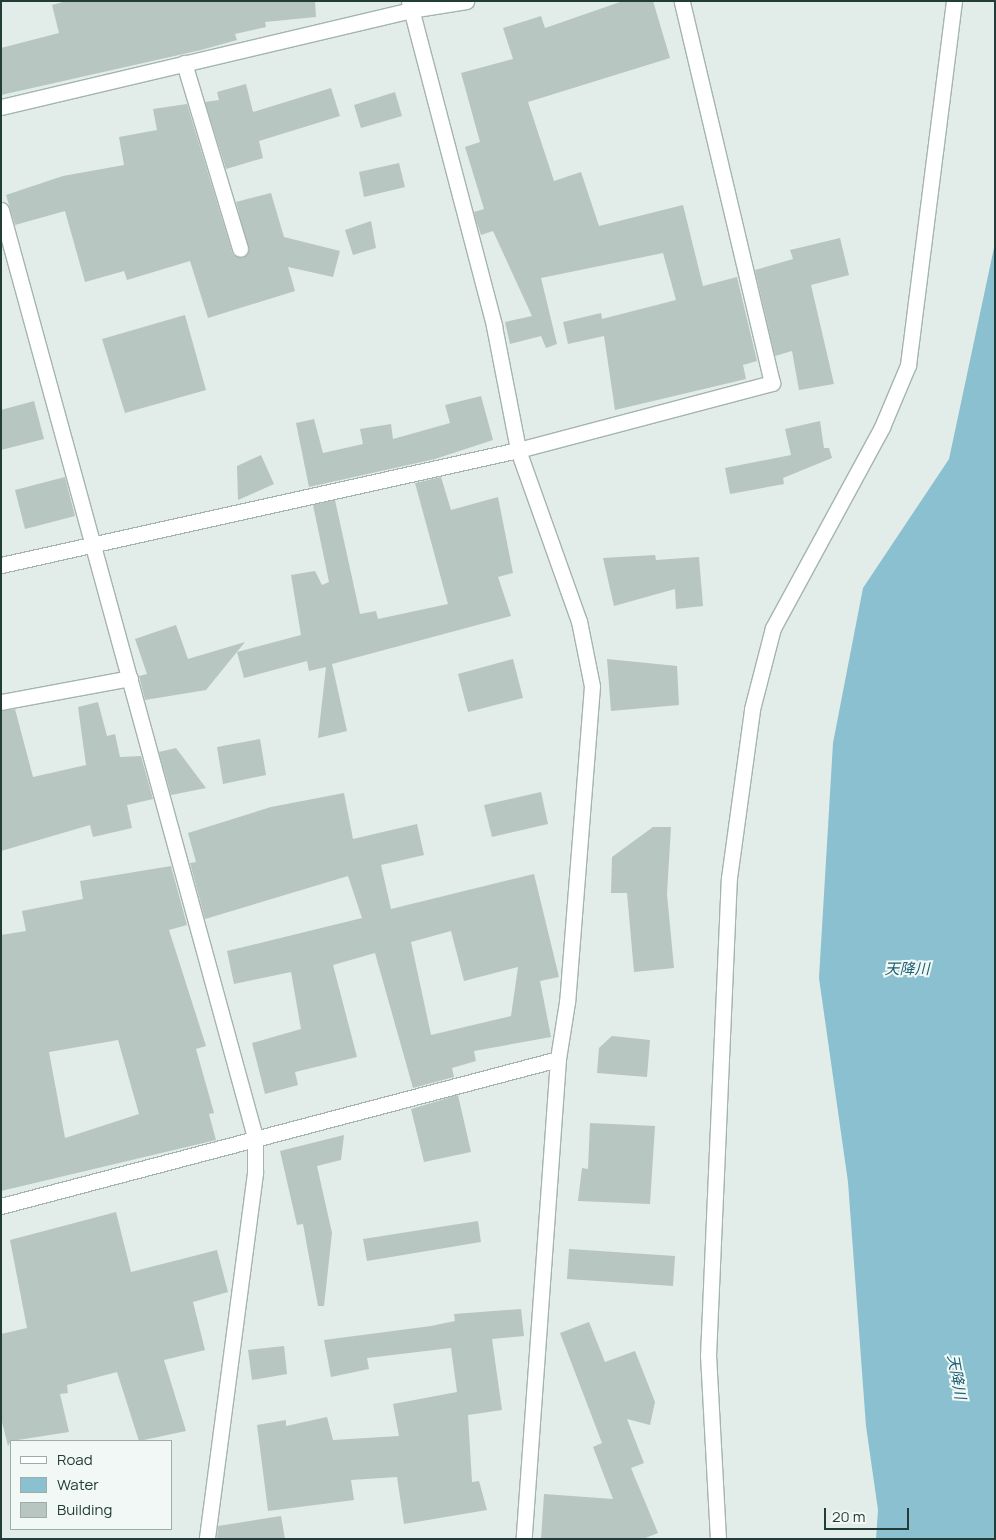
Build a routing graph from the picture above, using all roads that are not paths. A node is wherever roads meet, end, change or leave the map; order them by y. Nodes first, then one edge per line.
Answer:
1 (466, 1) edge
2 (682, 1) edge
3 (954, 1) edge
4 (410, 6) edge
5 (184, 63) junction
6 (1, 107) edge
7 (1, 210) edge
8 (240, 249) dead end
9 (518, 450) junction
10 (94, 546) junction
11 (1, 565) edge
12 (130, 678) junction
13 (1, 702) edge
14 (558, 1059) junction
15 (255, 1137) junction
16 (1, 1206) edge
17 (207, 1539) edge
18 (524, 1539) edge
19 (718, 1539) edge

1 - 4 street
2 - 9 street
3 - 19 street
4 - 5 street
4 - 9 street
5 - 6 street
5 - 8 street
7 - 10 street
9 - 10 street
9 - 14 street
10 - 11 street
10 - 12 street
12 - 13 street
12 - 15 street
14 - 15 street
14 - 18 street
15 - 16 street
15 - 17 street

